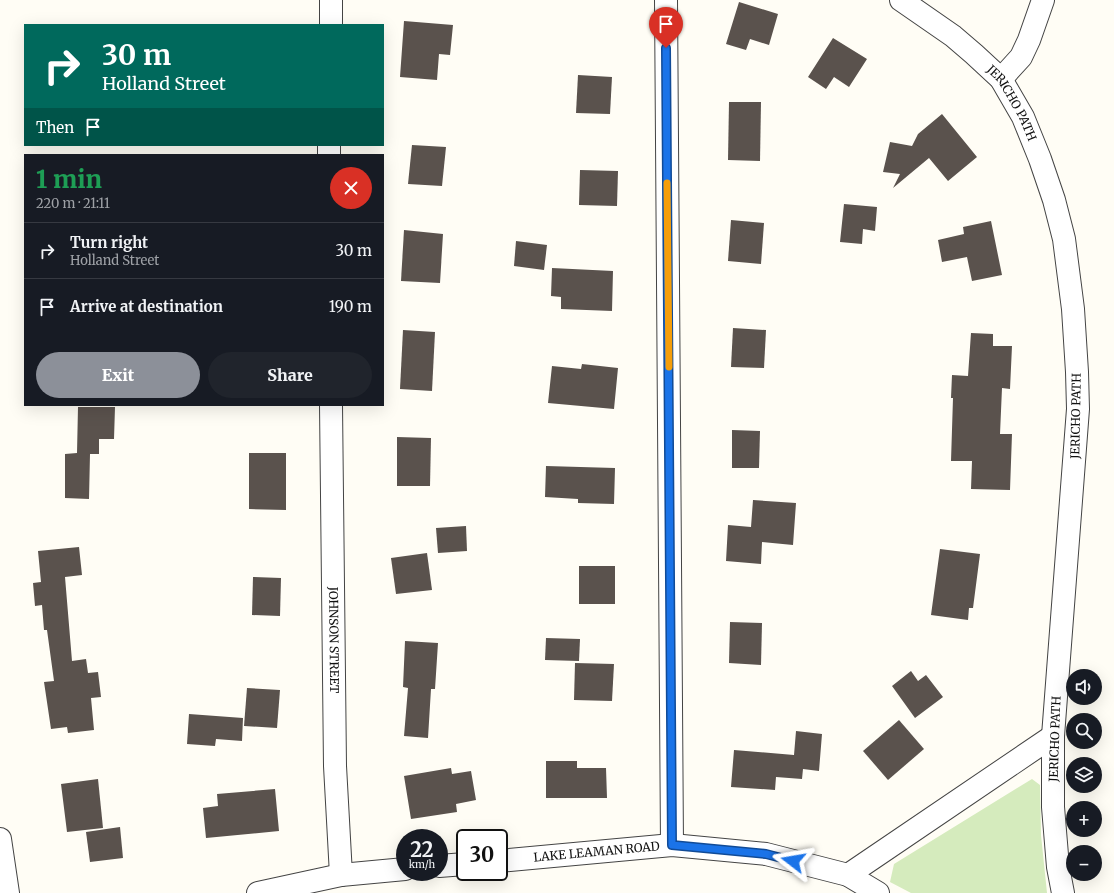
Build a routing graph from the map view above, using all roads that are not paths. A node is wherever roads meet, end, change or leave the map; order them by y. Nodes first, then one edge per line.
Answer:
1 (331, 0) edge
2 (666, 0) edge
3 (901, 0) edge
4 (1043, 0) edge
5 (331, 24) edge
6 (1001, 79) junction
7 (331, 406) edge
8 (1053, 736) junction
9 (0, 839) edge
10 (672, 845) junction
11 (508, 860) edge
12 (396, 870) edge
13 (341, 875) junction
14 (848, 875) junction
15 (8, 893) edge
16 (258, 893) edge
17 (878, 893) edge
18 (1063, 893) edge

1 - 5 street
2 - 10 street
3 - 6 street, JERICHO PATH
4 - 6 street
6 - 8 street, JERICHO PATH
7 - 13 street, JOHNSON STREET
8 - 14 street
8 - 18 street, JERICHO PATH
9 - 15 street
10 - 11 street, LAKE LEAMAN ROAD
10 - 14 street, LAKE LEAMAN ROAD
12 - 13 street
13 - 16 street
14 - 17 street, LAKE LEAMAN ROAD

